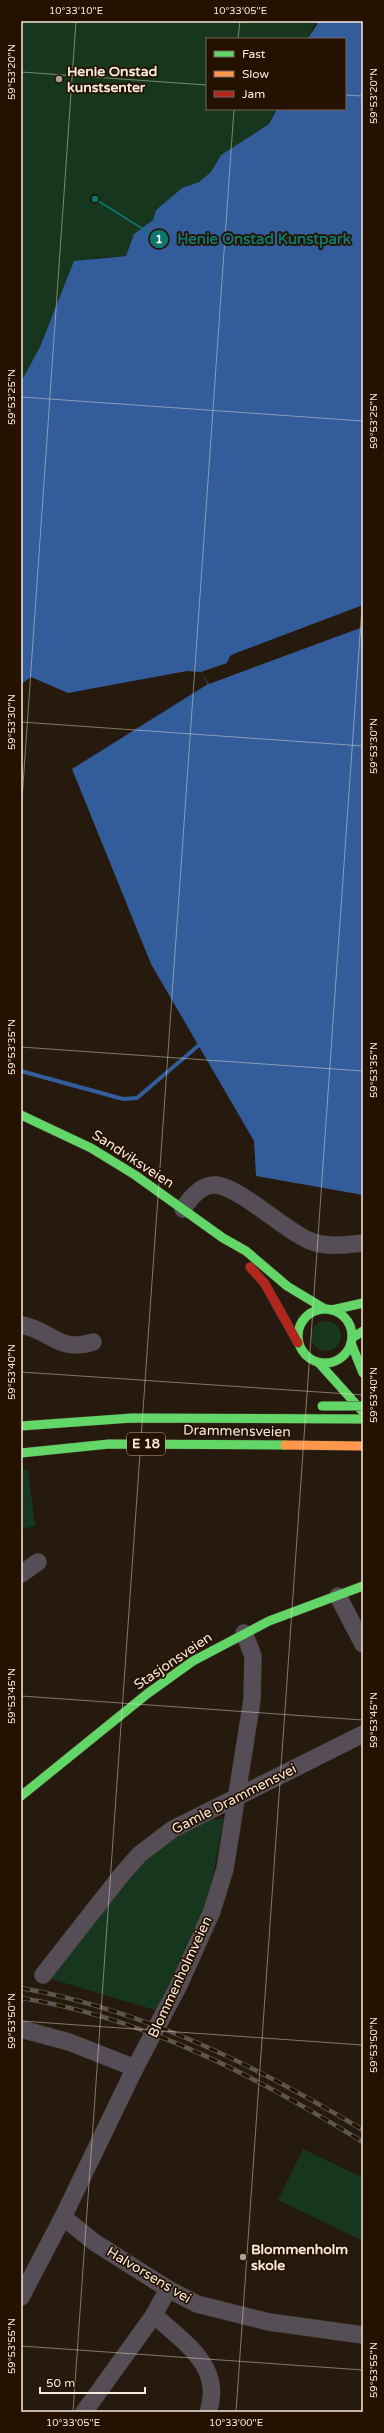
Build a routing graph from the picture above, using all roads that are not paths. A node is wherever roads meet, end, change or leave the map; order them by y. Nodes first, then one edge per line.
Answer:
1 (21, 1115) edge
2 (183, 1209) junction
3 (223, 1238) junction
4 (363, 1243) edge
5 (363, 1303) edge
6 (328, 1309) junction
7 (21, 1325) edge
8 (363, 1331) edge
9 (352, 1341) junction
10 (93, 1342) dead end
11 (298, 1343) junction
12 (318, 1363) junction
13 (363, 1373) edge
14 (363, 1406) edge
15 (363, 1412) edge
16 (296, 1419) junction
17 (363, 1419) edge
18 (21, 1426) edge
19 (360, 1446) edge
20 (21, 1453) edge
21 (38, 1562) dead end
22 (21, 1574) edge
23 (363, 1586) edge
24 (338, 1596) junction
25 (244, 1633) junction
26 (363, 1644) edge
27 (363, 1734) edge
28 (21, 1796) edge
29 (237, 1797) junction
30 (44, 1975) dead end
31 (21, 2029) edge
32 (134, 2068) junction
33 (63, 2217) junction
34 (168, 2289) junction
35 (21, 2297) edge
36 (154, 2315) junction
37 (363, 2335) edge
38 (84, 2412) edge
39 (208, 2412) edge

1 - 2 main road, Sandviksveien
2 - 3 main road, Sandviksveien
2 - 4 street
3 - 6 main road, Sandviksveien
3 - 11 main road, Sandviksveien
5 - 6 main road
6 - 9 main road
6 - 11 main road
7 - 10 street
8 - 9 main road
9 - 12 main road
9 - 13 main road
11 - 12 main road
12 - 15 main road
14 - 16 main road, E 18, bridge
16 - 17 main road, Drammensveien / E 18
16 - 18 main road, Drammensveien / E 18
19 - 20 main road, Drammensveien / E 18
21 - 22 street
23 - 24 main road, Stasjonsveien
24 - 25 main road, Stasjonsveien
24 - 26 street
25 - 28 main road, Stasjonsveien
25 - 29 street, Blommenholmveien
27 - 29 street, Gamle Drammensvei
29 - 30 street, Gamle Drammensvei
29 - 32 street, Blommenholmveien
31 - 32 street
32 - 33 street, Blommenholmveien
33 - 34 street, Halvorsens vei
33 - 35 street, Blommenholmveien
34 - 36 street
34 - 37 street, Halvorsens vei
36 - 38 street
36 - 39 street

